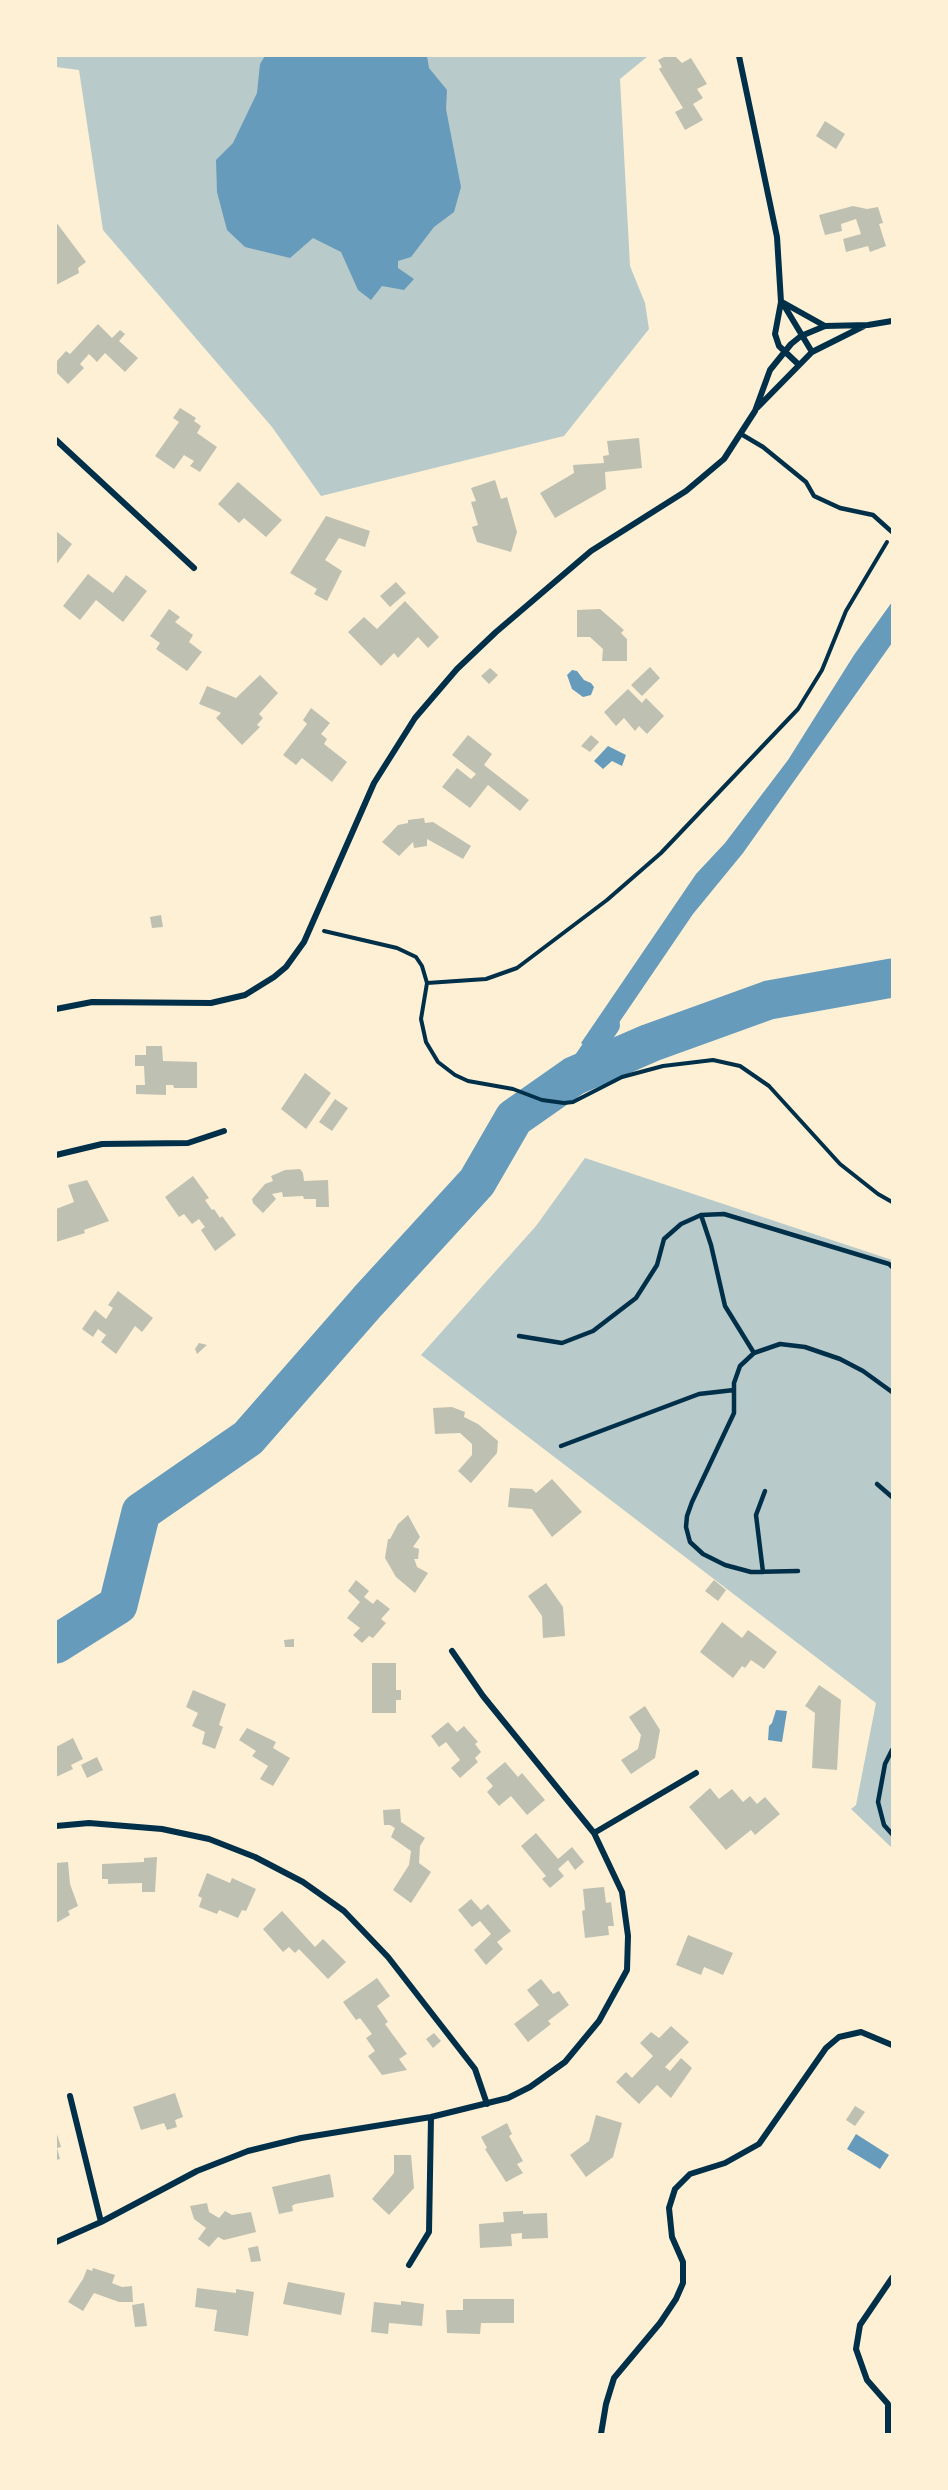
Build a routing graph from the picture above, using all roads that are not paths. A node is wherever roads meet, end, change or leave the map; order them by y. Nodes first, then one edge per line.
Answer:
1 (740, 56) edge
2 (781, 302) junction
3 (892, 321) edge
4 (868, 325) junction
5 (825, 326) junction
6 (801, 336) junction
7 (812, 352) junction
8 (784, 353) junction
9 (798, 364) junction
10 (754, 411) junction
11 (741, 434) junction
12 (56, 440) edge
13 (892, 533) edge
14 (194, 568) dead end
15 (56, 1009) edge
16 (224, 1131) dead end
17 (56, 1155) edge
18 (701, 1215) junction
19 (892, 1267) edge
20 (519, 1336) dead end
21 (753, 1353) junction
22 (734, 1390) junction
23 (892, 1392) edge
24 (561, 1446) dead end
25 (877, 1484) dead end
26 (765, 1491) dead end
27 (892, 1497) edge
28 (798, 1571) dead end
29 (763, 1572) junction
30 (452, 1651) dead end
31 (892, 1750) edge
32 (696, 1773) dead end
33 (56, 1826) edge
34 (594, 1833) junction
35 (892, 1834) edge
36 (892, 2045) edge
37 (69, 2096) dead end
38 (487, 2104) junction
39 (431, 2117) junction
40 (100, 2223) junction
41 (56, 2242) edge
42 (409, 2265) dead end
43 (892, 2278) edge
44 (601, 2434) edge
45 (888, 2434) edge

1 - 2 street
2 - 5 street
2 - 6 street
2 - 8 street
3 - 4 street
4 - 5 street
4 - 7 street
5 - 6 street
6 - 7 street
6 - 8 street
7 - 9 street
8 - 9 street
8 - 10 street
9 - 10 street
10 - 11 street
11 - 13 lane
11 - 15 street
12 - 14 street
16 - 17 street
18 - 19 lane
18 - 20 lane
18 - 21 lane
21 - 22 lane
21 - 23 lane
22 - 24 lane
22 - 29 lane
25 - 27 lane
26 - 29 lane
28 - 29 lane
30 - 34 street
31 - 35 lane
32 - 34 street
33 - 38 street
34 - 38 street
36 - 44 street
37 - 40 street
38 - 39 street
39 - 40 street
39 - 42 street
40 - 41 street
43 - 45 street

